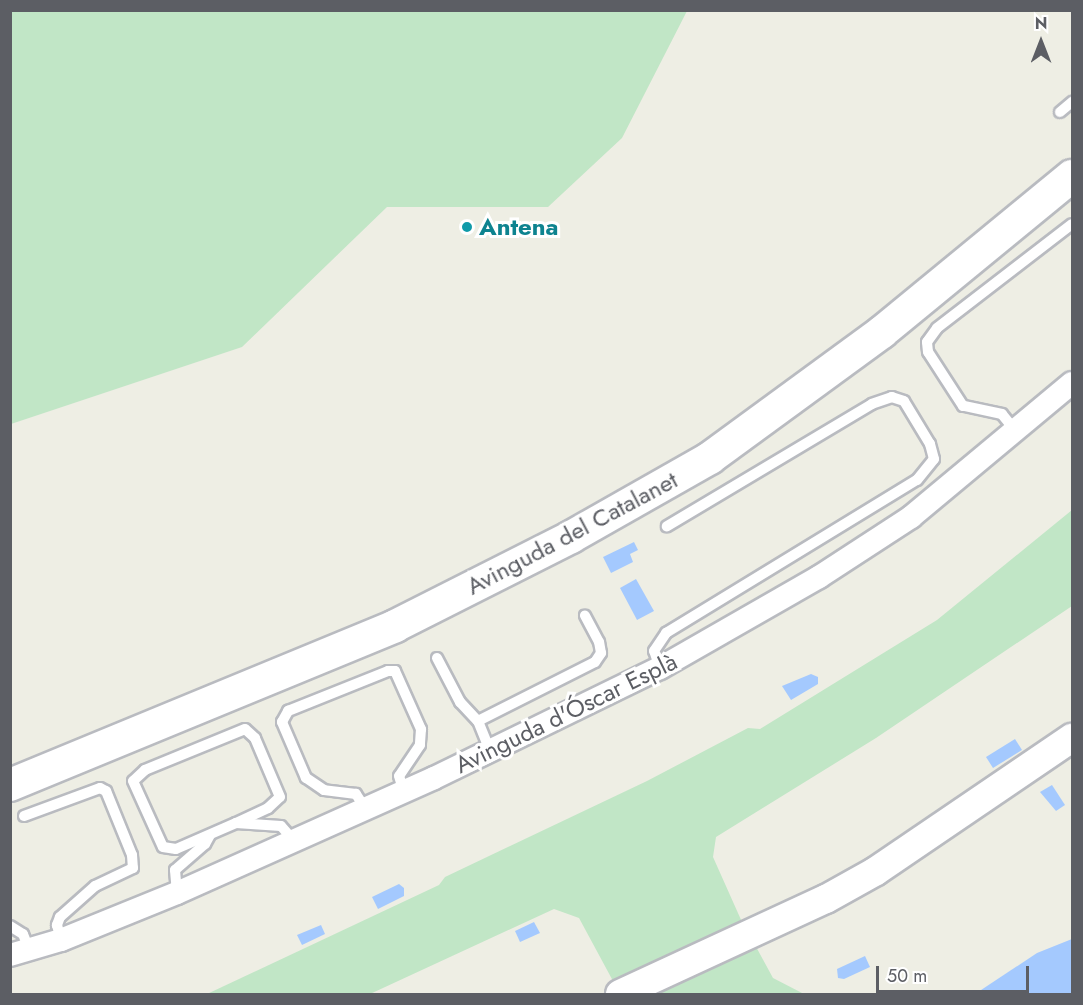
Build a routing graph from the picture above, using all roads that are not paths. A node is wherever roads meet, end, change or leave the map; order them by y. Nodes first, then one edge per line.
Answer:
1 (1072, 102) edge
2 (1060, 112) dead end
3 (1072, 176) edge
4 (1072, 224) edge
5 (1072, 383) edge
6 (1014, 429) junction
7 (667, 526) dead end
8 (585, 616) dead end
9 (437, 658) dead end
10 (660, 668) junction
11 (477, 721) junction
12 (1072, 738) edge
13 (491, 752) junction
14 (10, 785) edge
15 (404, 792) junction
16 (365, 808) junction
17 (24, 816) dead end
18 (236, 823) junction
19 (210, 835) junction
20 (293, 840) junction
21 (177, 893) junction
22 (10, 926) edge
23 (60, 940) junction
24 (20, 952) edge
25 (620, 994) edge

1 - 2 lane
3 - 14 main road, Avinguda del Catalanet
4 - 6 lane
5 - 6 street, Avinguda d'Óscar Esplà
6 - 10 street, Avinguda d'Óscar Esplà
7 - 10 lane
8 - 11 lane
9 - 11 lane
10 - 13 street, Avinguda d'Óscar Esplà
11 - 13 lane
12 - 25 street
13 - 15 street, Avinguda d'Óscar Esplà
15 - 16 street, Avinguda d'Óscar Esplà
15 - 16 lane
16 - 20 street, Avinguda d'Óscar Esplà
17 - 23 lane
18 - 19 lane
18 - 19 lane
18 - 20 lane
19 - 21 lane
20 - 21 street, Avinguda d'Óscar Esplà
21 - 23 street, Avinguda d'Óscar Esplà
22 - 24 lane
23 - 24 street, Avinguda d'Óscar Esplà

